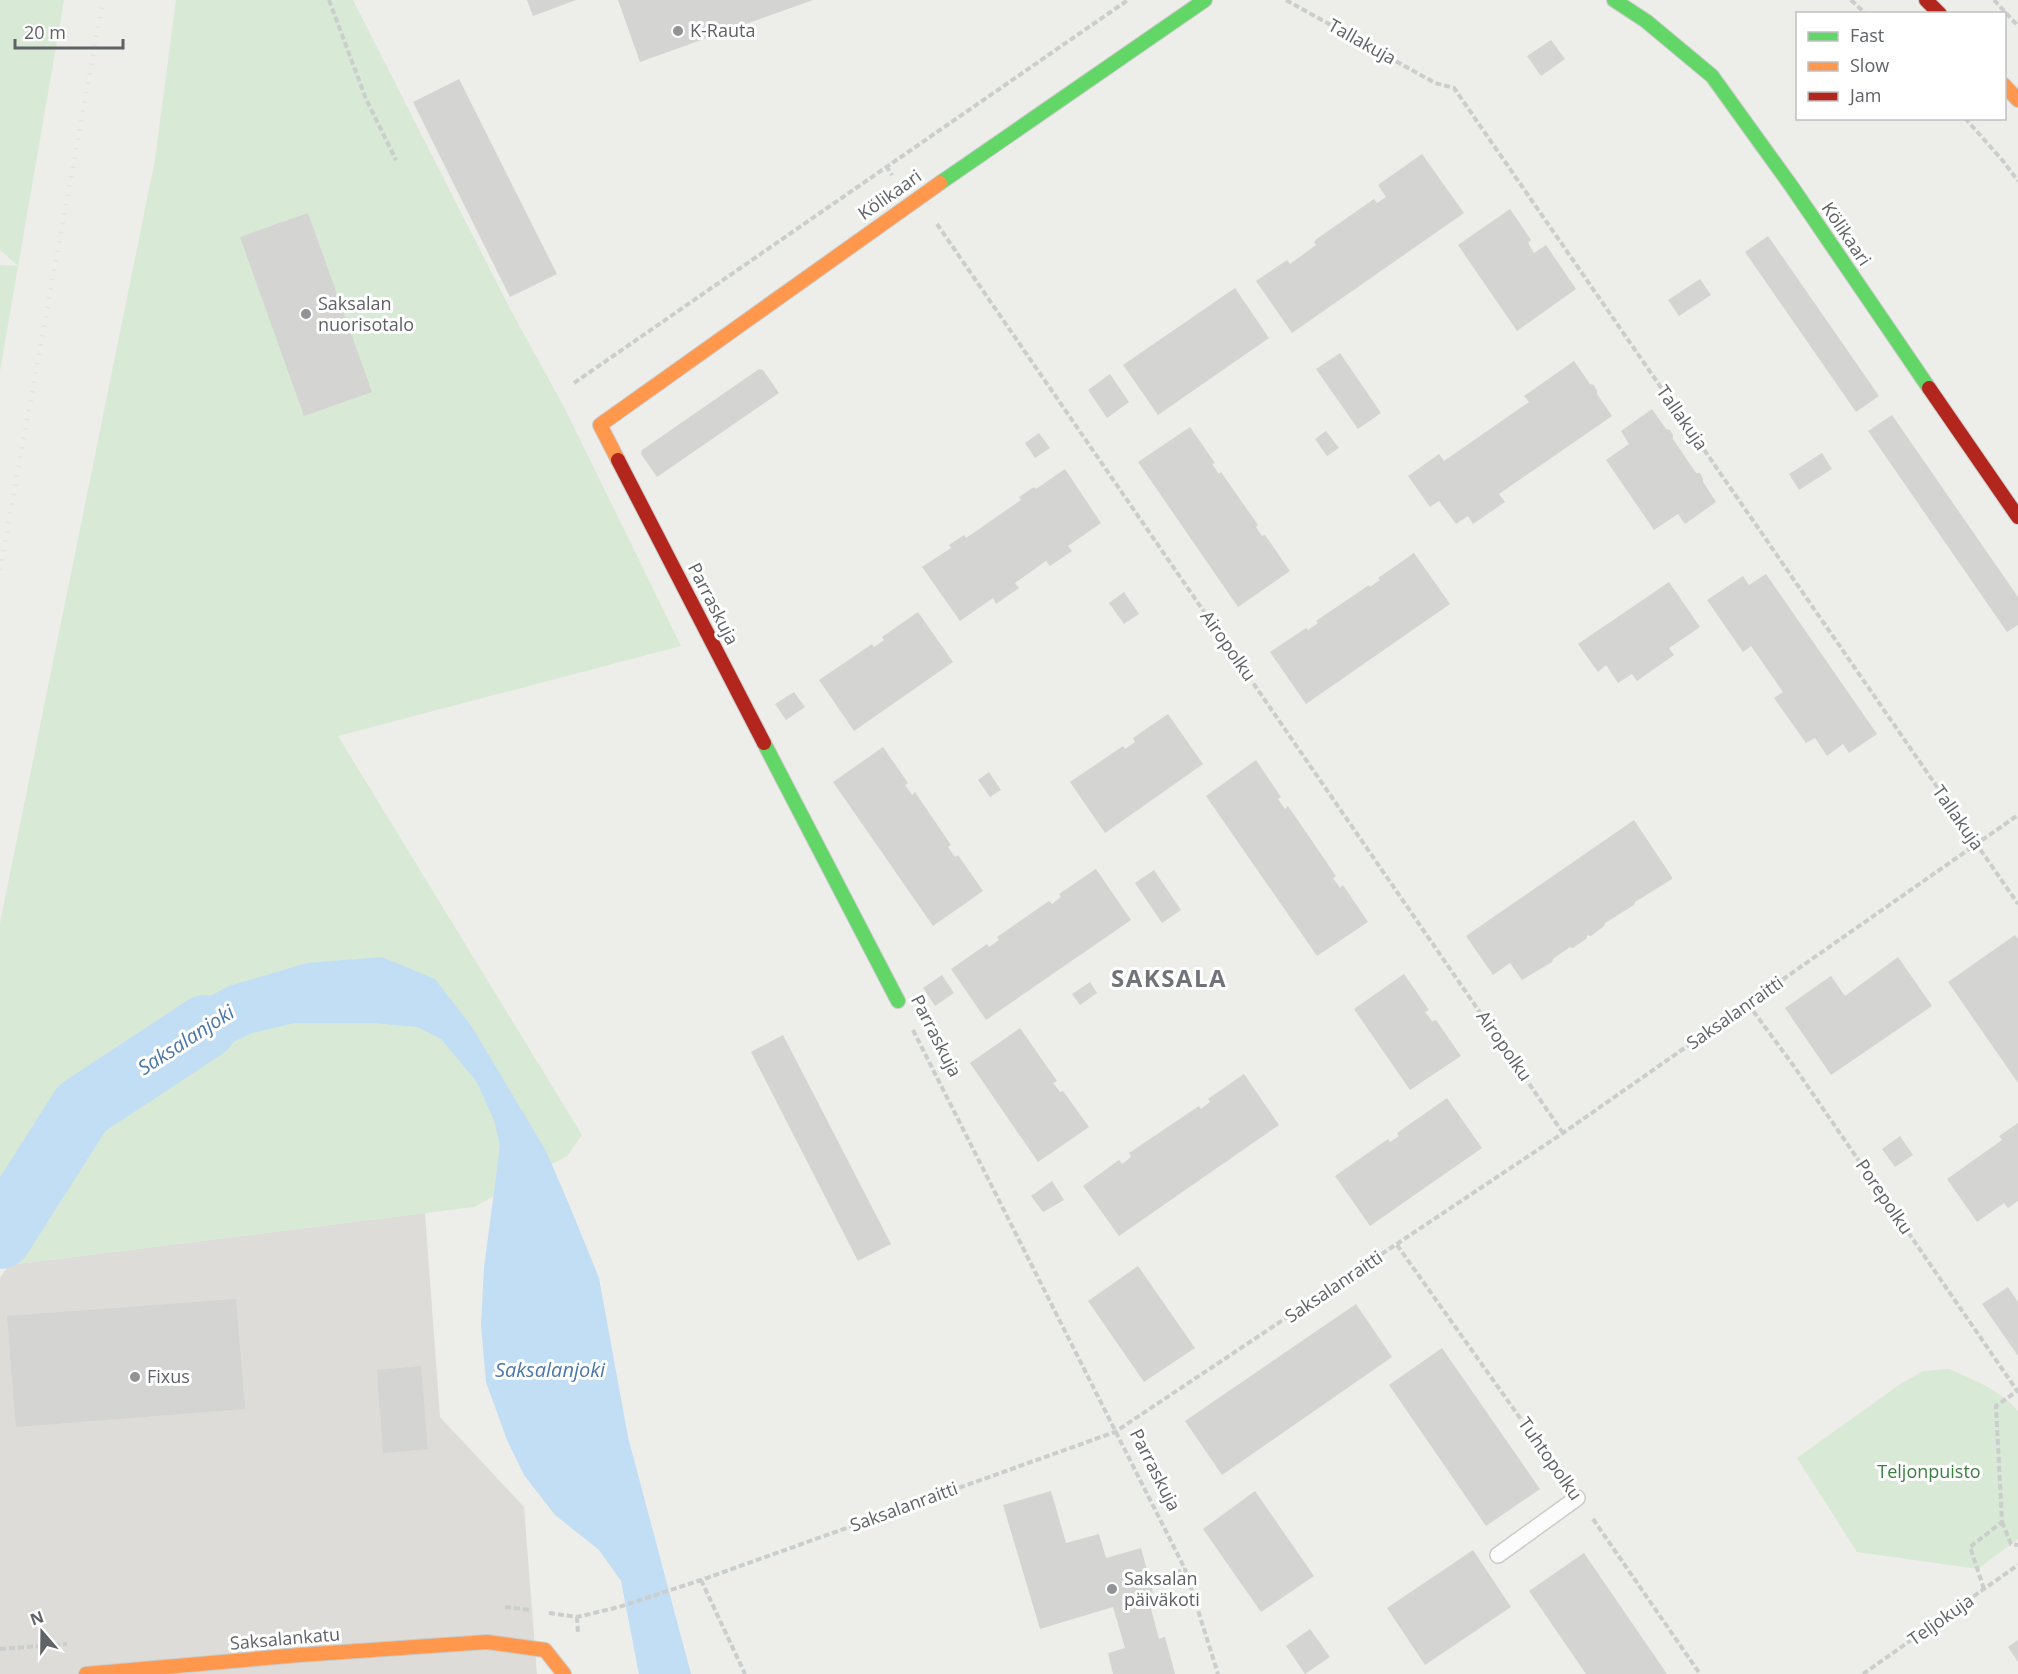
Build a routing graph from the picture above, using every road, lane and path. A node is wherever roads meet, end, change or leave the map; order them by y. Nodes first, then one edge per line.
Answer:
1 (329, 0) edge
2 (1128, 0) edge
3 (1205, 0) edge
4 (1286, 0) edge
5 (1614, 0) edge
6 (1851, 0) edge
7 (1926, 0) edge
8 (1994, 0) edge
9 (1864, 12) edge
10 (1938, 12) edge
11 (2005, 12) edge
12 (2006, 13) edge
13 (2018, 26) edge
14 (2006, 88) edge
15 (2018, 100) edge
16 (1967, 120) edge
17 (396, 160) dead end
18 (886, 166) junction
19 (2018, 181) edge
20 (910, 203) junction
21 (574, 383) dead end
22 (600, 425) joint
23 (2018, 516) edge
24 (2018, 815) edge
25 (1975, 844) junction
26 (2018, 904) edge
27 (898, 1000) joint
28 (1748, 1004) junction
29 (1563, 1133) junction
30 (1397, 1245) junction
31 (2018, 1391) edge
32 (1115, 1432) junction
33 (1577, 1498) junction
34 (2002, 1522) junction
35 (2018, 1545) edge
36 (1498, 1555) dead end
37 (2018, 1565) edge
38 (1185, 1569) junction
39 (701, 1580) junction
40 (1150, 1582) dead end
41 (1984, 1589) junction
42 (577, 1617) dead end
43 (86, 1674) edge
44 (564, 1674) edge
45 (745, 1674) edge
46 (1218, 1674) edge
47 (1700, 1674) edge
48 (1863, 1674) edge

1 - 17 path
2 - 18 path
3 - 20 street, Kölikaari
4 - 25 path, Tallakuja
5 - 23 street, Kölikaari
6 - 9 path
7 - 10 street
8 - 11 path
12 - 13 path
14 - 15 street
16 - 19 path
18 - 20 path, Airopolku
18 - 21 path
20 - 22 street, Kölikaari
20 - 29 path, Airopolku
22 - 27 street, Parraskuja
24 - 25 path, Saksalanraitti
25 - 26 path, Tallakuja
25 - 28 path, Saksalanraitti
27 - 32 path, Parraskuja
28 - 29 path, Saksalanraitti
28 - 31 path, Porepolku
29 - 30 path, Saksalanraitti
30 - 32 path, Saksalanraitti
30 - 33 path, Tuhtopolku
31 - 34 path
32 - 38 path, Parraskuja
32 - 39 path, Saksalanraitti
33 - 36 lane
33 - 47 path, Tuhtopolku
34 - 35 path
34 - 41 path
37 - 41 path, Teljokuja
38 - 40 path
38 - 46 path, Parraskuja
39 - 42 path, Saksalanraitti
39 - 45 path
41 - 48 path, Teljokuja
43 - 44 street, Saksalankatu

